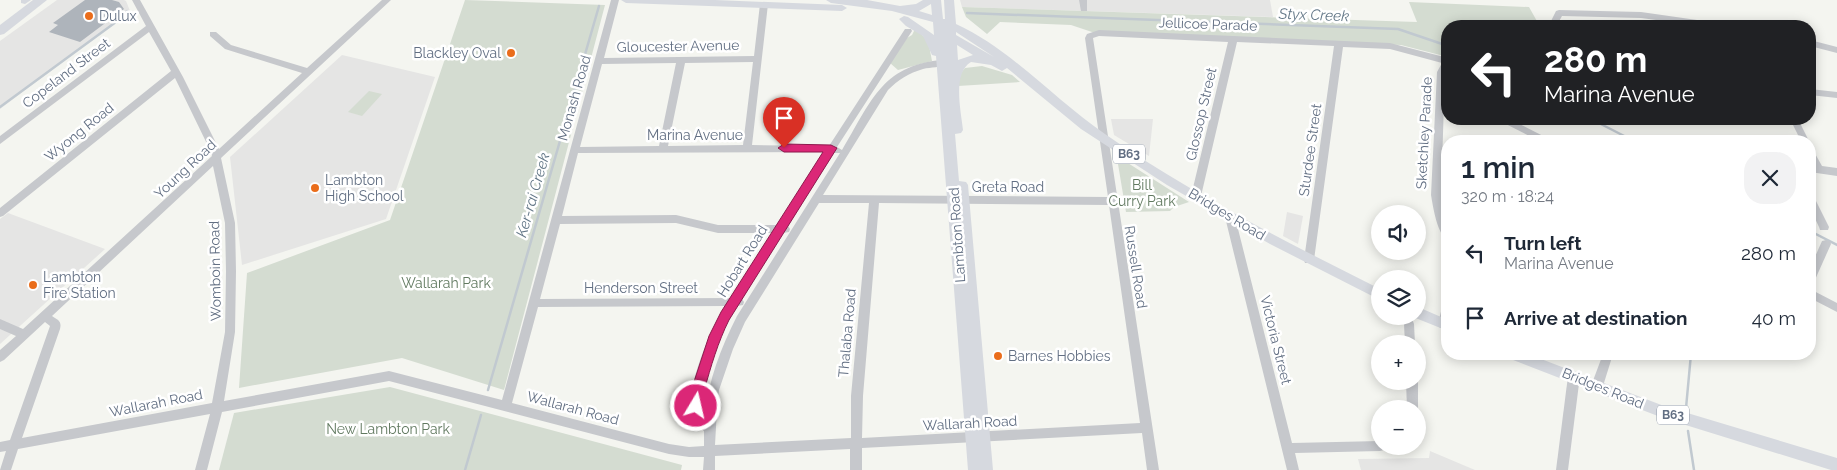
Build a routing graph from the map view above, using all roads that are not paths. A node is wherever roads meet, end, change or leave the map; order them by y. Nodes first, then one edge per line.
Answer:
1 (26, 0) edge
2 (41, 0) edge
3 (136, 0) edge
4 (387, 0) edge
5 (615, 0) edge
6 (626, 0) edge
7 (831, 0) edge
8 (929, 0) edge
9 (936, 0) edge
10 (950, 0) edge
11 (764, 4) junction
12 (872, 5) junction
13 (904, 19) junction
14 (0, 20) edge
15 (1556, 20) edge
16 (1676, 20) edge
17 (939, 26) junction
18 (150, 27) junction
19 (951, 30) junction
20 (0, 31) edge
21 (908, 31) dead end
22 (213, 34) dead end
23 (972, 37) junction
24 (1089, 38) joint
25 (1233, 39) junction
26 (1339, 43) junction
27 (1816, 45) edge
28 (1837, 50) edge
29 (756, 59) junction
30 (1441, 59) edge
31 (681, 60) junction
32 (599, 61) junction
33 (942, 63) junction
34 (884, 66) junction
35 (1001, 67) junction
36 (176, 72) junction
37 (309, 72) junction
38 (899, 75) junction
39 (953, 79) junction
40 (1032, 84) junction
41 (1816, 93) edge
42 (1837, 95) edge
43 (1441, 122) edge
44 (1515, 125) edge
45 (1534, 135) edge
46 (1104, 138) junction
47 (0, 141) edge
48 (831, 148) junction
49 (663, 149) junction
50 (748, 149) junction
51 (574, 150) junction
52 (845, 152) junction
53 (216, 158) junction
54 (1437, 164) junction
55 (1441, 166) edge
56 (1816, 169) edge
57 (1837, 172) edge
58 (1196, 196) junction
59 (815, 199) junction
60 (874, 200) junction
61 (959, 201) junction
62 (1112, 201) junction
63 (1816, 211) edge
64 (0, 213) edge
65 (1230, 217) junction
66 (1441, 217) edge
67 (556, 220) junction
68 (781, 228) junction
69 (1824, 228) dead end
70 (795, 232) junction
71 (1826, 244) dead end
72 (1309, 260) junction
73 (1816, 266) edge
74 (1371, 291) edge
75 (1816, 296) edge
76 (735, 301) junction
77 (533, 303) junction
78 (749, 305) junction
79 (1837, 308) edge
80 (44, 316) junction
81 (1426, 317) edge
82 (1441, 323) edge
83 (0, 324) edge
84 (24, 335) junction
85 (0, 357) edge
86 (1530, 360) edge
87 (1606, 360) edge
88 (1574, 376) junction
89 (1597, 386) junction
90 (506, 406) junction
91 (217, 407) junction
92 (1147, 428) junction
93 (710, 429) junction
94 (978, 437) junction
95 (14, 444) junction
96 (856, 444) junction
97 (1371, 446) edge
98 (0, 447) edge
99 (1287, 448) junction
100 (709, 452) junction
101 (1837, 465) edge
102 (4, 470) edge
103 (201, 470) edge
104 (709, 470) edge
105 (856, 470) edge
106 (975, 470) edge
107 (986, 470) edge
108 (1153, 470) edge
109 (1293, 470) edge
110 (1562, 470) edge

1 - 14 highway
2 - 20 highway
3 - 18 street, Womboin Road
4 - 37 street, Young Road
5 - 32 street, Monash Road
6 - 11 main road, B63
7 - 12 main road, B63
8 - 12 main road
9 - 17 main road, Lambton Road
10 - 19 main road, Lambton Road
10 - 23 main road
11 - 13 main road, B63
11 - 29 street
12 - 17 main road, B63
13 - 17 main road, B63
13 - 33 main road
15 - 16 street
17 - 19 main road, B63
17 - 33 main road, Lambton Road
18 - 36 street, Womboin Road
18 - 47 street, Copeland Street
19 - 23 main road, Bridges Road / B63
19 - 35 main road, Bridges Road / B63
19 - 39 main road, Lambton Road
21 - 34 street, Hobart Road
22 - 37 street
23 - 40 main road, Bridges Road / B63
24 - 25 street, Jellicoe Parade
24 - 46 street, Russell Road
25 - 26 street, Jellicoe Parade
25 - 58 street, Glossop Street
26 - 30 street, Jellicoe Parade
26 - 72 street, Sturdee Street
27 - 28 street
29 - 31 street, Gloucester Avenue
29 - 50 street
31 - 32 street, Gloucester Avenue
31 - 49 street
32 - 51 street, Monash Road
33 - 38 street
33 - 61 main road, Lambton Road
34 - 38 street
34 - 48 street, Hobart Road
35 - 39 main road
35 - 40 main road, Bridges Road / B63
36 - 53 street, Womboin Road
36 - 64 street, Wyong Road
37 - 53 street, Young Road
38 - 52 street
39 - 61 main road, Lambton Road
40 - 46 main road, Bridges Road / B63
41 - 42 street
43 - 54 street, Sketchley Parade
44 - 45 street
46 - 58 main road, Bridges Road / B63
46 - 62 street, Russell Road
48 - 50 street, Marina Avenue
48 - 52 street, Marina Avenue
48 - 68 street, Hobart Road
49 - 50 street, Marina Avenue
49 - 51 street, Marina Avenue
51 - 67 street, Monash Road
52 - 59 street
53 - 80 street, Young Road
53 - 91 street, Womboin Road
54 - 55 street
54 - 66 street, Sketchley Parade
56 - 57 street
58 - 65 main road, Bridges Road / B63
59 - 60 street, Greta Road
59 - 70 street
60 - 61 street, Greta Road
60 - 96 street, Thalaba Road
61 - 62 street, Greta Road
61 - 94 main road, Lambton Road
62 - 92 street, Russell Road
63 - 69 street
65 - 72 main road, Bridges Road / B63
65 - 99 street, Victoria Street
67 - 68 street
67 - 77 street, Monash Road
68 - 70 street
68 - 76 street, Hobart Road
70 - 78 street
71 - 73 street
72 - 74 main road, Bridges Road / B63
75 - 79 street
76 - 77 street, Henderson Street
76 - 78 street, Henderson Street
76 - 93 street, Hobart Road
77 - 90 street, Monash Road
78 - 93 street
80 - 84 street, Young Road
80 - 95 street
81 - 82 main road
83 - 84 street
84 - 85 street, Young Road
86 - 88 main road, Bridges Road / B63
87 - 89 street
88 - 89 main road, Bridges Road / B63
88 - 110 street
89 - 101 main road, Bridges Road / B63
90 - 91 street, Wallarah Road
90 - 100 street, Wallarah Road
91 - 95 street, Wallarah Road
91 - 103 street, Womboin Road
92 - 94 street, Wallarah Road
92 - 108 street, Russell Road
93 - 100 street
94 - 96 street, Wallarah Road
94 - 106 main road, Lambton Road
94 - 107 main road, Lambton Road
95 - 98 street, Wallarah Road
95 - 102 street
96 - 100 street, Wallarah Road
96 - 105 street, Thalaba Road
97 - 99 street
99 - 109 street, Victoria Street
100 - 104 street

